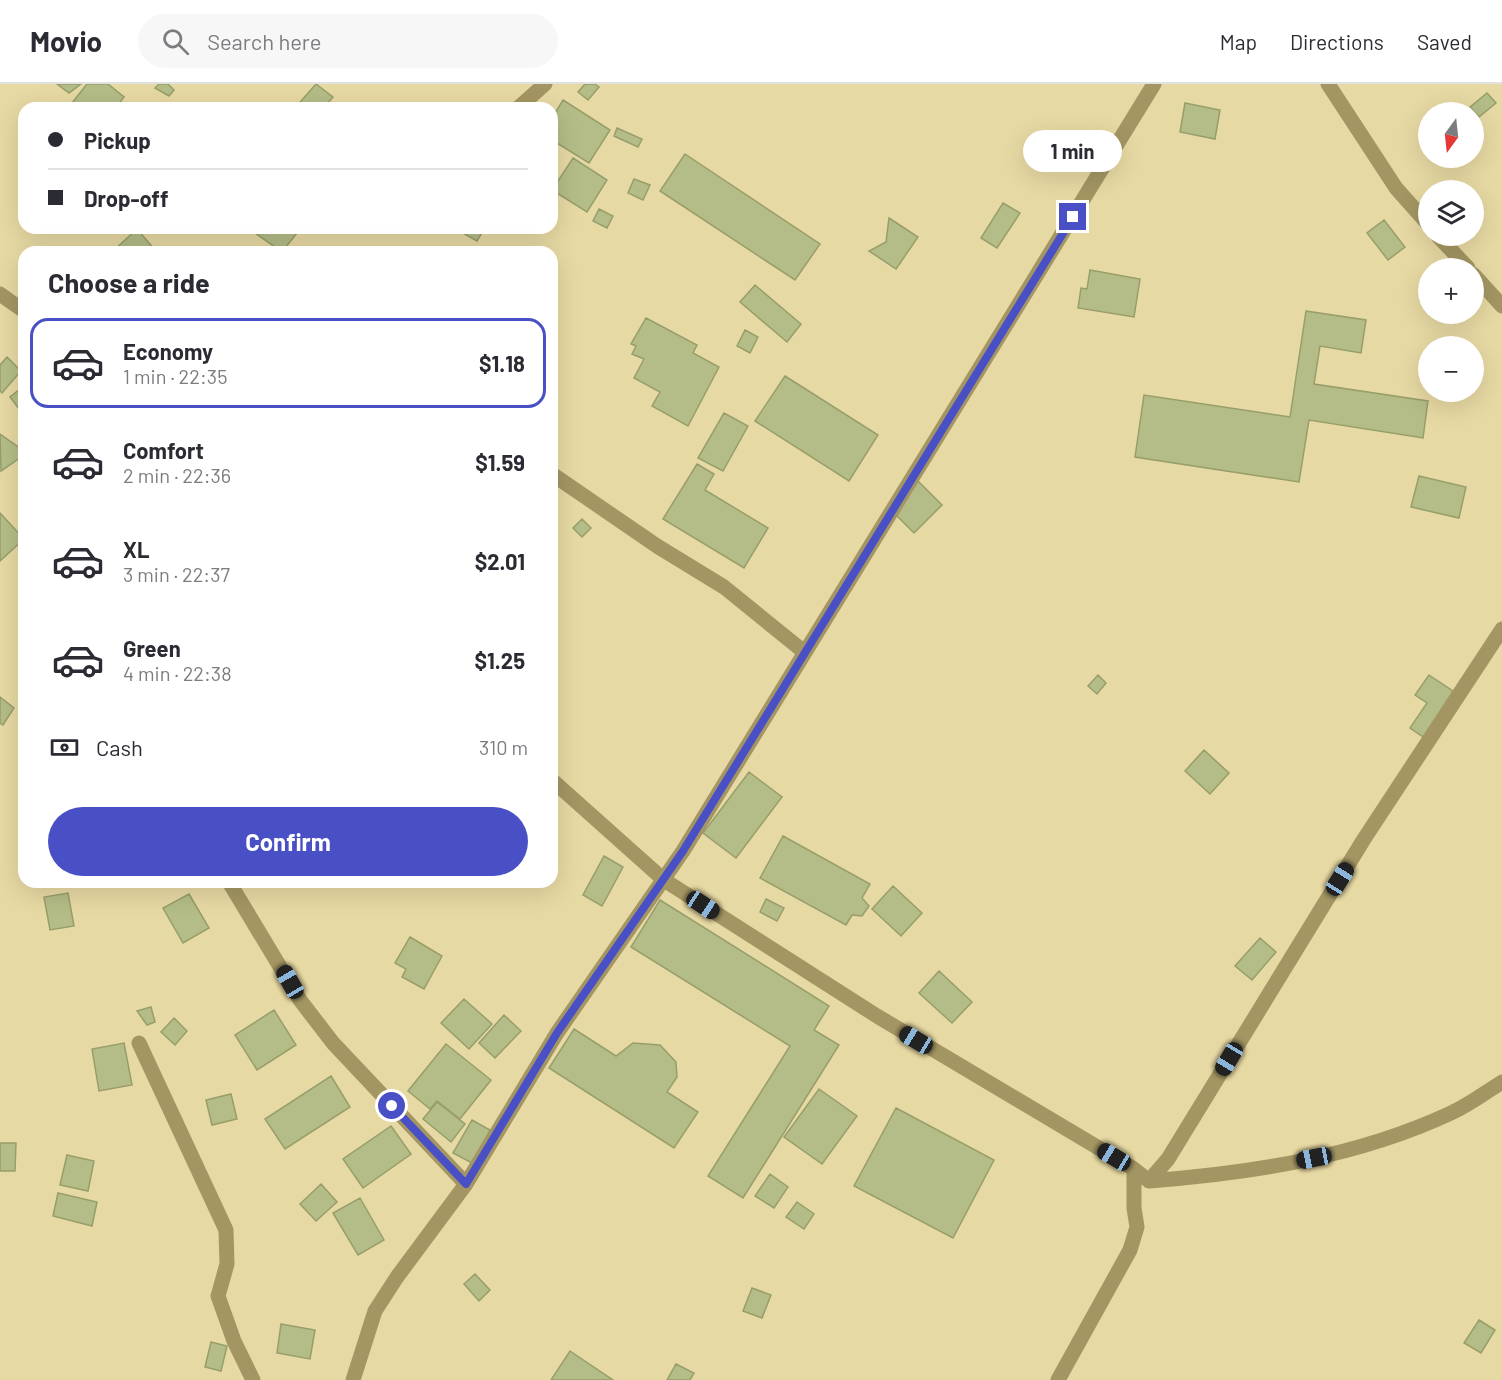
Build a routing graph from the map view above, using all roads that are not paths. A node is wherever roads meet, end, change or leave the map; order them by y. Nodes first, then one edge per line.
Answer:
1 (545, 84) edge
2 (1154, 84) edge
3 (1328, 84) edge
4 (525, 102) edge
5 (1418, 213) edge
6 (1447, 246) edge
7 (1459, 258) edge
8 (1484, 286) edge
9 (0, 294) edge
10 (1502, 306) edge
11 (18, 307) edge
12 (558, 478) edge
13 (1502, 629) edge
14 (804, 651) junction
15 (558, 785) edge
16 (664, 880) junction
17 (233, 888) edge
18 (139, 1043) dead end
19 (1502, 1082) edge
20 (1134, 1169) junction
21 (1149, 1181) junction
22 (466, 1184) junction
23 (253, 1380) edge
24 (352, 1380) edge
25 (1058, 1380) edge

1 - 4 street
2 - 14 street
3 - 5 street
6 - 7 street
8 - 10 street
9 - 11 street
12 - 14 street
13 - 21 street
14 - 16 street
15 - 16 street
16 - 20 street
16 - 22 street
17 - 22 street
18 - 23 street
19 - 21 street
20 - 21 street
20 - 25 street
22 - 24 street

